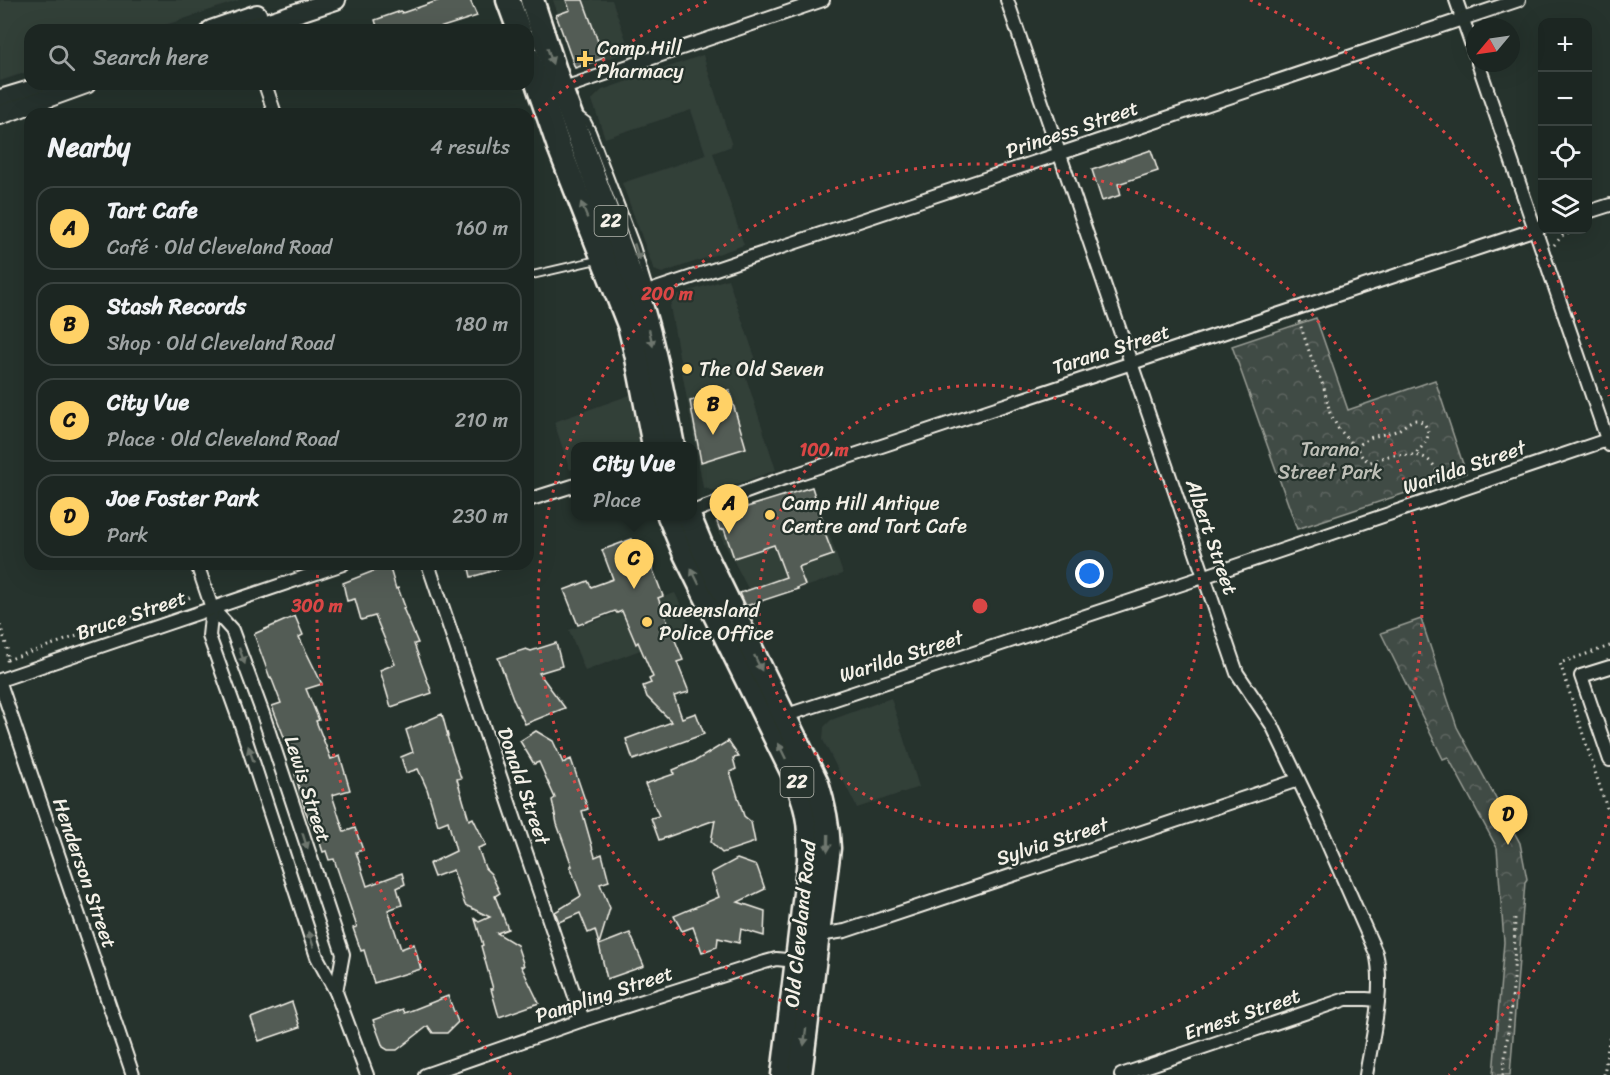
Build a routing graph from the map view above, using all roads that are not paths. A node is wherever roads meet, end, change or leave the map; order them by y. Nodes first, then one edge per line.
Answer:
1 (299, 0) edge
2 (336, 0) edge
3 (508, 0) edge
4 (532, 0) edge
5 (823, 0) edge
6 (1007, 0) edge
7 (1456, 0) edge
8 (1519, 0) edge
9 (1463, 19) junction
10 (228, 24) edge
11 (264, 24) edge
12 (517, 24) edge
13 (1466, 28) edge
14 (1481, 72) edge
15 (534, 74) edge
16 (31, 90) edge
17 (74, 90) edge
18 (266, 90) edge
19 (565, 98) junction
20 (0, 99) edge
21 (41, 107) edge
22 (273, 108) edge
23 (24, 110) edge
24 (0, 115) edge
25 (1060, 153) junction
26 (1610, 205) edge
27 (1592, 210) edge
28 (1538, 226) edge
29 (1538, 229) edge
30 (1541, 234) edge
31 (604, 258) junction
32 (534, 275) edge
33 (644, 293) junction
34 (1132, 363) junction
35 (653, 442) edge
36 (672, 442) edge
37 (1609, 442) edge
38 (571, 487) edge
39 (534, 498) edge
40 (697, 510) edge
41 (671, 520) edge
42 (690, 520) edge
43 (199, 570) edge
44 (325, 570) edge
45 (430, 570) edge
46 (1204, 576) junction
47 (212, 608) junction
48 (1610, 666) edge
49 (0, 682) edge
50 (784, 716) junction
51 (1610, 759) edge
52 (1298, 780) junction
53 (818, 935) junction
54 (797, 961) junction
55 (336, 992) junction
56 (1378, 1000) junction
57 (583, 1020) junction
58 (453, 1071) edge
59 (133, 1075) edge
60 (367, 1075) edge
61 (425, 1075) edge
62 (783, 1075) edge
63 (800, 1075) edge
64 (1120, 1075) edge
65 (1366, 1075) edge

1 - 10 main road
2 - 11 main road
3 - 12 highway
4 -> 19 highway, 22
5 - 19 street
6 - 25 street, Albert Street
7 - 9 street
8 - 9 street, Princess Street
9 - 13 street
9 - 25 street, Princess Street
14 - 28 street
31 -> 15 highway, 22
16 - 20 main road
17 - 21 main road
18 - 22 street
19 -> 33 highway, 22
23 - 24 main road
25 - 33 street, Princess Street
25 - 34 street, Albert Street
26 - 27 street
29 - 34 street, Tarana Street
30 - 37 street
31 - 32 lane
31 - 35 highway, 22
33 -> 36 highway, 22
34 - 40 street, Tarana Street
34 - 46 street, Albert Street
37 - 46 street, Warilda Street
38 - 39 street
54 -> 41 highway, Old Cleveland Road / 22
42 -> 50 highway, Old Cleveland Road / 22
43 - 47 street, Lewis Street
44 - 47 street, Bruce Street
45 - 57 street, Donald Street
46 - 50 street, Warilda Street
46 - 52 street, Albert Street
47 - 49 street, Bruce Street
55 -> 47 street, Lewis Street
47 -> 55 street, Lewis Street
48 - 51 street
49 - 59 street, Henderson Street
50 -> 53 highway, Old Cleveland Road / 22
52 - 53 street, Sylvia Street
52 - 56 street, Albert Street
53 -> 63 highway, Old Cleveland Road / 22
54 - 57 street, Pampling Street
54 - 62 highway, Old Cleveland Road / 22
55 - 60 street, Lewis Street
56 - 64 street, Ernest Street
56 - 65 street, Albert Street
57 - 58 street, Pampling Street
58 - 61 street, Pampling Street

